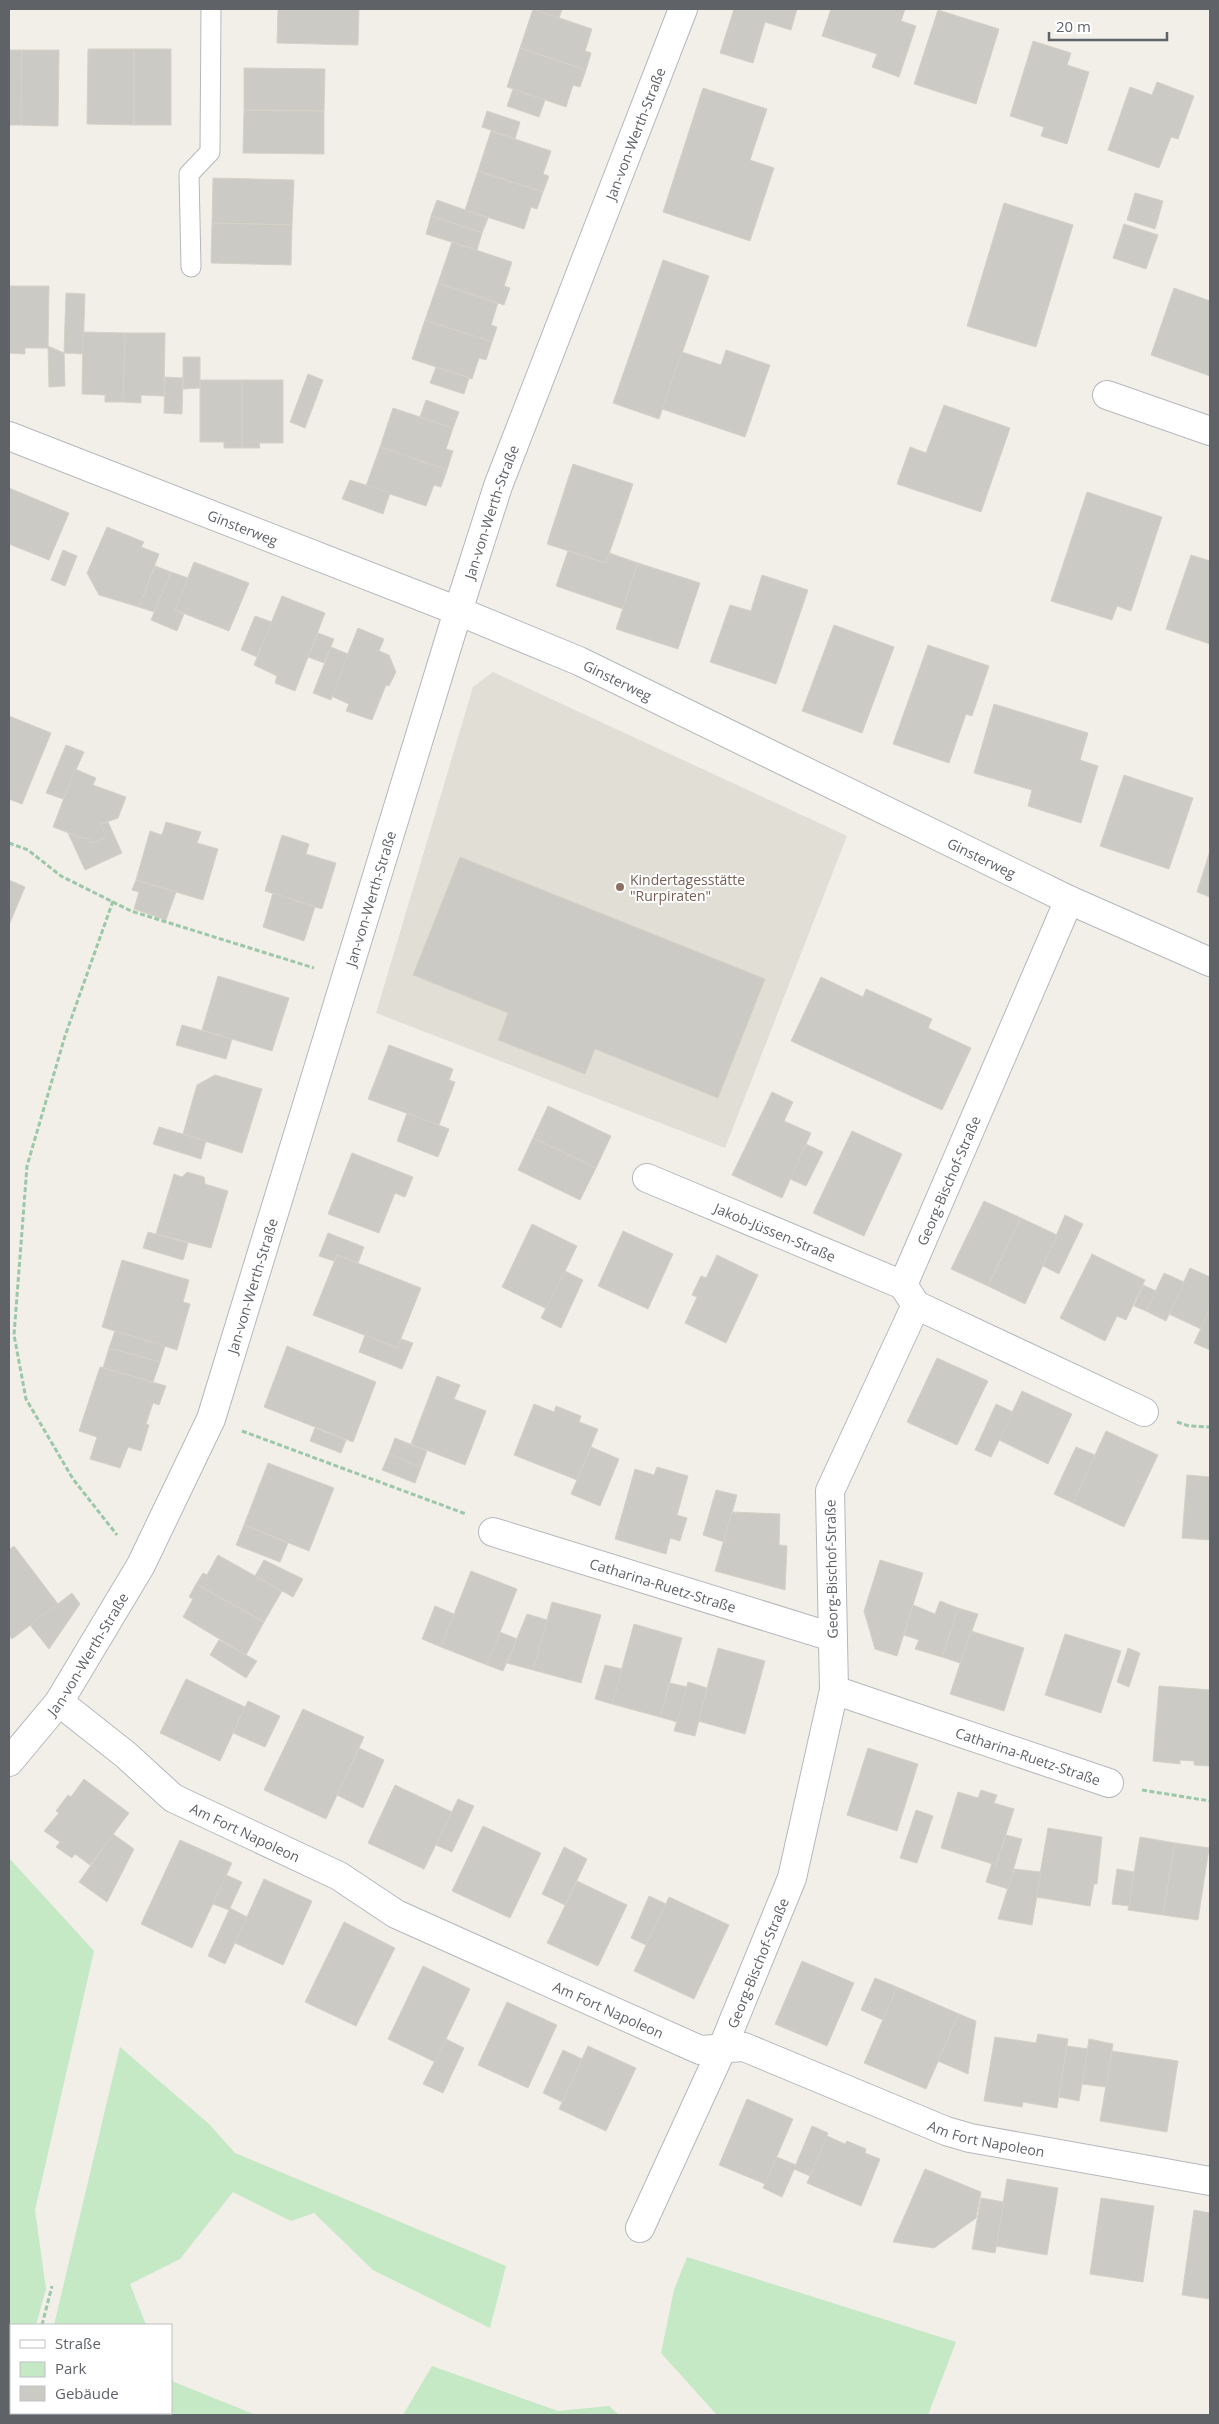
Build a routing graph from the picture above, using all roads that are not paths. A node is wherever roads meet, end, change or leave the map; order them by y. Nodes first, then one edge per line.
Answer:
1 (212, 9) edge
2 (683, 9) edge
3 (191, 267) dead end
4 (1107, 395) dead end
5 (1210, 431) edge
6 (9, 436) edge
7 (458, 611) junction
8 (1069, 900) junction
9 (1210, 962) edge
10 (647, 1178) dead end
11 (909, 1295) junction
12 (1144, 1412) dead end
13 (493, 1532) road end
14 (832, 1637) junction
15 (834, 1690) junction
16 (59, 1702) junction
17 (13, 1746) edge
18 (1109, 1783) road end
19 (722, 2049) junction
20 (1210, 2181) edge
21 (640, 2228) dead end

1 - 3 lane
2 - 7 street, Jan-von-Werth-Straße
4 - 5 street
6 - 7 street, Ginsterweg
7 - 8 street, Ginsterweg
7 - 16 street, Jan-von-Werth-Straße
8 - 9 street, Ginsterweg
8 - 11 street, Georg-Bischof-Straße
10 - 11 street, Jakob-Jüssen-Straße
11 - 12 street, Jakob-Jüssen-Straße
11 - 14 street, Georg-Bischof-Straße
13 - 14 street, Catharina-Ruetz-Straße
14 - 15 street, Georg-Bischof-Straße
15 - 18 street, Catharina-Ruetz-Straße
15 - 19 street, Georg-Bischof-Straße
16 - 17 street, Jan-von-Werth-Straße
16 - 19 street, Am Fort Napoleon
19 - 20 street, Am Fort Napoleon
19 - 21 street, Georg-Bischof-Straße

